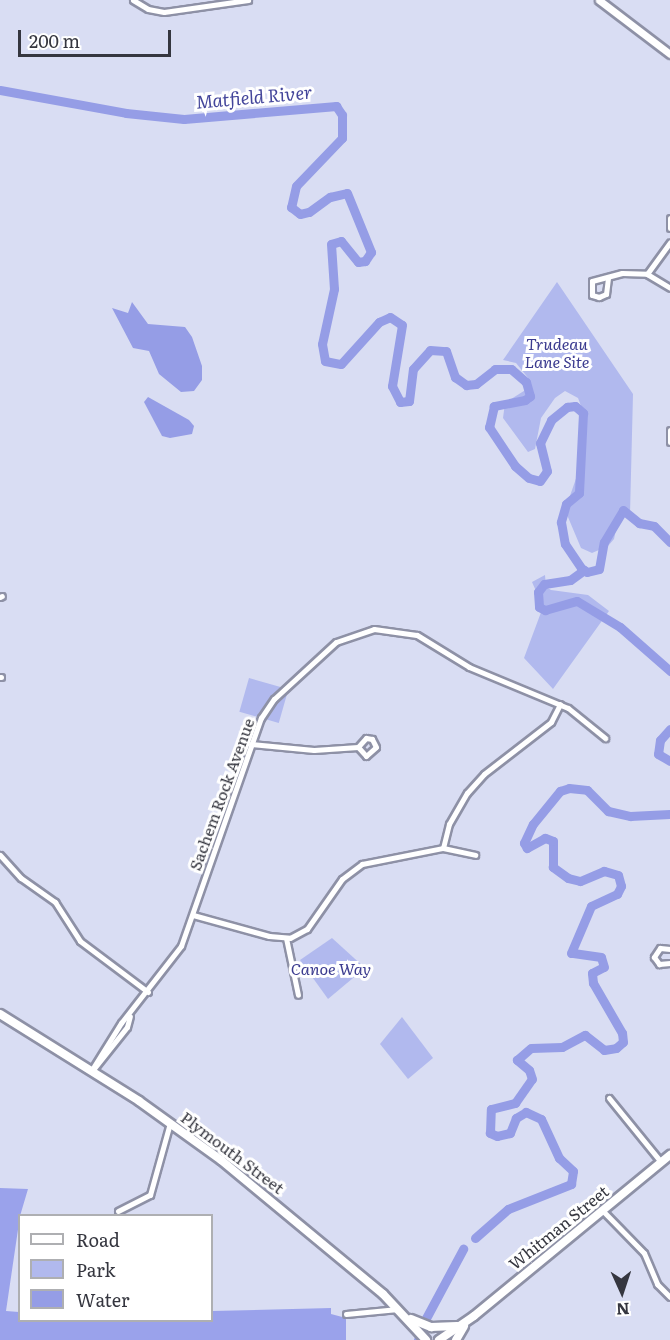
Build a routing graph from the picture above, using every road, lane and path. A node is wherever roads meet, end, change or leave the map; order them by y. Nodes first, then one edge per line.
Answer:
1 (133, 0) edge
2 (248, 0) edge
3 (599, 0) edge
4 (211, 3) edge
5 (670, 54) edge
6 (670, 218) edge
7 (670, 228) edge
8 (670, 242) edge
9 (647, 274) junction
10 (608, 278) dead end
11 (670, 288) edge
12 (670, 430) edge
13 (670, 442) edge
14 (560, 704) junction
15 (605, 738) dead end
16 (251, 744) junction
17 (358, 747) dead end
18 (443, 848) junction
19 (0, 855) edge
20 (475, 855) dead end
21 (192, 915) junction
22 (286, 938) junction
23 (670, 949) edge
24 (670, 963) edge
25 (148, 992) junction
26 (298, 994) dead end
27 (0, 1014) edge
28 (91, 1073) junction
29 (609, 1098) dead end
30 (170, 1123) junction
31 (670, 1155) edge
32 (661, 1162) junction
33 (602, 1210) junction
34 (118, 1211) dead end
35 (670, 1297) edge
36 (399, 1309) junction
37 (346, 1314) dead end
38 (465, 1323) junction
39 (422, 1326) junction
40 (426, 1340) edge
41 (439, 1340) edge
42 (447, 1340) edge
43 (456, 1340) edge

1 - 4 street
2 - 4 street
3 - 5 street
6 - 7 street
8 - 9 street
9 - 10 street
9 - 11 street
12 - 13 street
14 - 15 street, Sachem Rock Avenue
14 - 16 street, Sachem Rock Avenue
14 - 18 street
16 - 17 street
16 - 21 street, Sachem Rock Avenue
18 - 20 street
18 - 22 street
19 - 25 street
21 - 22 street
21 - 25 street, Sachem Rock Avenue
22 - 26 street
23 - 24 street
25 - 28 street, Sachem Rock Avenue
27 - 28 main road, Plymouth Street
28 - 30 main road, Plymouth Street
29 - 32 street
30 - 34 street
30 - 36 main road, Plymouth Street
31 - 32 main road, Whitman Street
32 - 33 main road, Whitman Street
33 - 35 street
33 - 38 main road, Whitman Street
36 - 37 street
36 - 39 main road, Plymouth Street
38 - 39 main road
38 - 41 main road, Whitman Street
38 - 42 main road, Whitman Street
38 - 43 main road
39 - 40 main road, Plymouth Street

